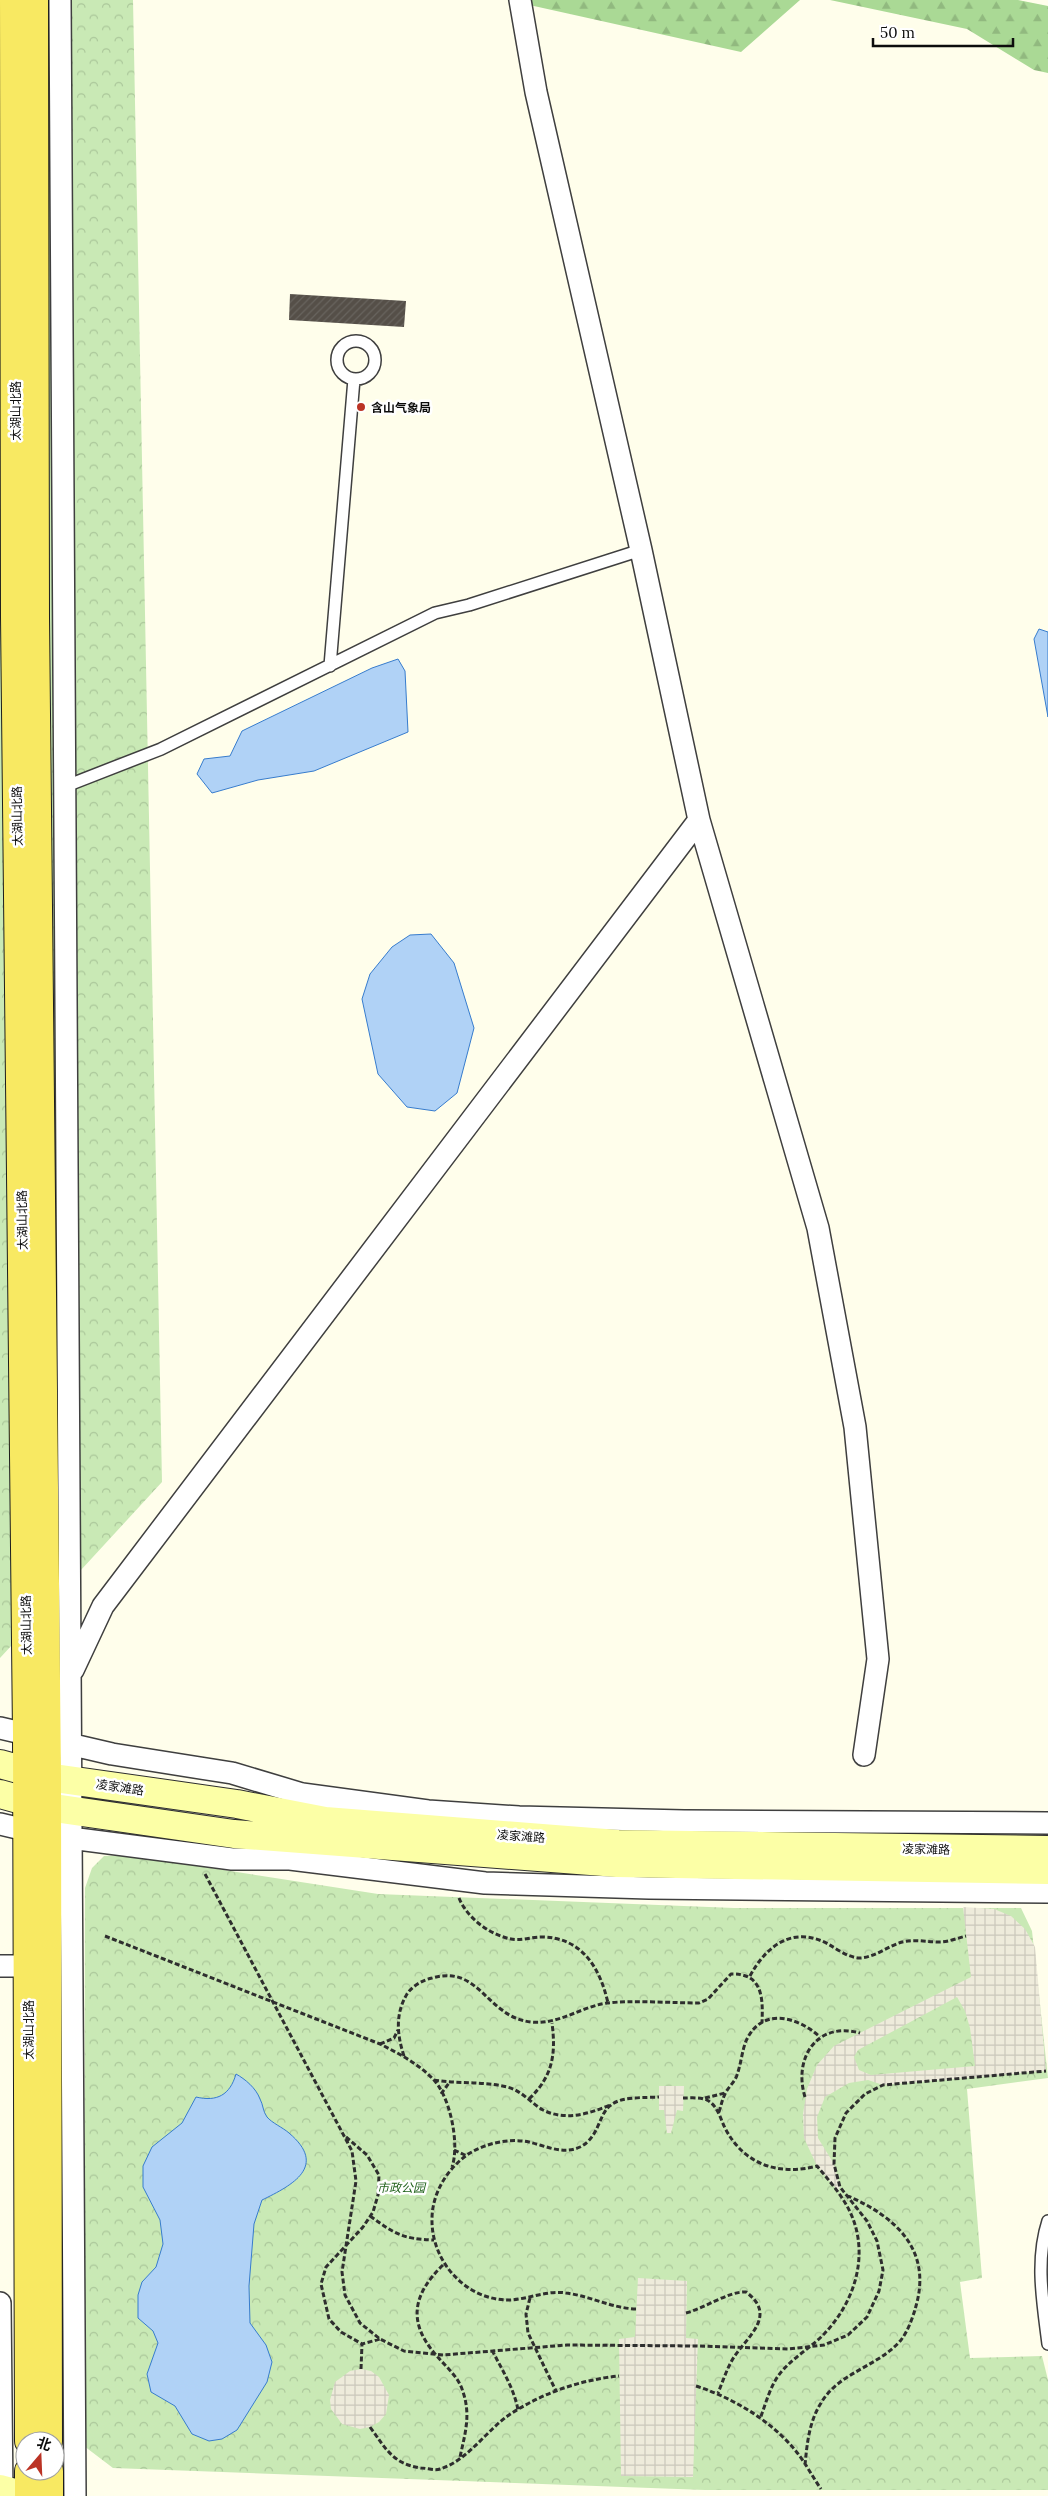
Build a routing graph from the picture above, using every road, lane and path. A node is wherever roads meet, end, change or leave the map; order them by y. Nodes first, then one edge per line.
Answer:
1 (14, 0) edge
2 (34, 0) edge
3 (60, 0) edge
4 (520, 0) edge
5 (354, 379) dead end
6 (641, 550) junction
7 (330, 666) junction
8 (66, 786) junction
9 (699, 820) junction
10 (71, 1675) junction
11 (0, 1728) edge
12 (49, 1739) junction
13 (864, 1754) dead end
14 (0, 1764) edge
15 (49, 1777) junction
16 (0, 1794) edge
17 (49, 1807) junction
18 (1048, 1823) edge
19 (0, 1824) edge
20 (49, 1835) junction
21 (1048, 1850) edge
22 (194, 1854) junction
23 (1048, 1870) edge
24 (1048, 1892) edge
25 (458, 1895) dead end
26 (105, 1936) dead end
27 (966, 1936) dead end
28 (0, 1966) edge
29 (28, 1966) junction
30 (750, 1976) junction
31 (273, 2002) junction
32 (608, 2003) junction
33 (552, 2023) junction
34 (762, 2023) junction
35 (399, 2030) junction
36 (860, 2033) dead end
37 (820, 2037) junction
38 (380, 2044) junction
39 (404, 2056) junction
40 (1046, 2071) dead end
41 (434, 2080) junction
42 (449, 2083) junction
43 (725, 2093) junction
44 (441, 2094) junction
45 (659, 2097) dead end
46 (805, 2097) dead end
47 (684, 2098) dead end
48 (705, 2098) junction
49 (529, 2099) junction
50 (611, 2104) junction
51 (719, 2112) junction
52 (343, 2135) junction
53 (454, 2150) junction
54 (467, 2156) junction
55 (451, 2169) junction
56 (838, 2191) junction
57 (847, 2196) junction
58 (370, 2216) junction
59 (1048, 2221) edge
60 (434, 2240) junction
61 (346, 2246) junction
62 (443, 2265) junction
63 (530, 2298) junction
64 (0, 2303) edge
65 (636, 2309) dead end
66 (686, 2313) dead end
67 (380, 2339) junction
68 (362, 2344) junction
69 (1048, 2344) edge
70 (536, 2347) junction
71 (809, 2347) junction
72 (742, 2348) junction
73 (492, 2350) junction
74 (435, 2354) junction
75 (360, 2370) dead end
76 (619, 2376) dead end
77 (696, 2386) dead end
78 (556, 2391) junction
79 (718, 2394) junction
80 (518, 2410) junction
81 (760, 2419) junction
82 (370, 2427) dead end
83 (29, 2431) edge
84 (48, 2431) edge
85 (460, 2457) junction
86 (805, 2465) junction
87 (21, 2481) edge
88 (49, 2481) edge
89 (821, 2489) dead end
90 (12, 2493) edge
91 (49, 2496) edge
92 (75, 2496) edge

1 - 12 main road, 太湖山北路
2 - 12 main road, 太湖山北路
3 - 8 street
4 - 6 street
5 - 7 lane
6 - 7 lane
6 - 9 street
7 - 8 lane
8 - 10 street
9 - 10 street
9 - 13 street
10 - 12 street
11 - 12 street
12 - 15 main road, 太湖山北路
12 - 15 street
12 - 18 street
14 - 15 main road, 凌家滩路
15 - 17 main road, 太湖山北路
15 - 17 street
15 - 21 main road, 凌家滩路
16 - 17 main road, 凌家滩路
17 - 20 main road, 太湖山北路
17 - 20 street
17 - 23 main road, 凌家滩路
19 - 20 street
20 - 22 street
20 - 29 main road, 太湖山北路
20 - 84 main road, 太湖山北路
20 - 92 street
22 - 24 street
22 - 31 path
25 - 32 path
26 - 31 path
27 - 30 path
28 - 29 street
29 - 83 main road, 太湖山北路
30 - 32 path
30 - 34 path
31 - 38 path
31 - 52 path
32 - 33 path
33 - 35 path
33 - 49 path
34 - 37 path
34 - 43 path
35 - 38 path
35 - 39 path
36 - 37 path
37 - 46 path
38 - 39 path
39 - 41 path
40 - 57 path
41 - 42 path
41 - 44 path
42 - 44 path
42 - 49 path
43 - 48 path
43 - 51 path
44 - 53 path
45 - 50 path
47 - 48 path
48 - 51 path
49 - 50 path
50 - 54 path
51 - 56 path
52 - 58 path
52 - 61 path
53 - 54 path
53 - 55 path
54 - 55 path
55 - 60 path
56 - 57 path
56 - 71 path
57 - 71 path
57 - 86 path
58 - 60 path
58 - 61 path
59 - 69 lane
60 - 62 path
61 - 67 path
61 - 68 path
62 - 63 path
62 - 74 path
63 - 65 path
63 - 70 path
64 - 90 street
66 - 72 path
67 - 68 path
67 - 74 path
68 - 75 path
70 - 72 path
70 - 73 path
70 - 78 path
71 - 72 path
71 - 81 path
72 - 79 path
73 - 74 path
73 - 80 path
74 - 85 path
76 - 78 path
77 - 79 path
78 - 80 path
79 - 81 path
80 - 85 path
81 - 86 path
82 - 85 path
86 - 89 path
87 - 90 main road
88 - 91 main road

